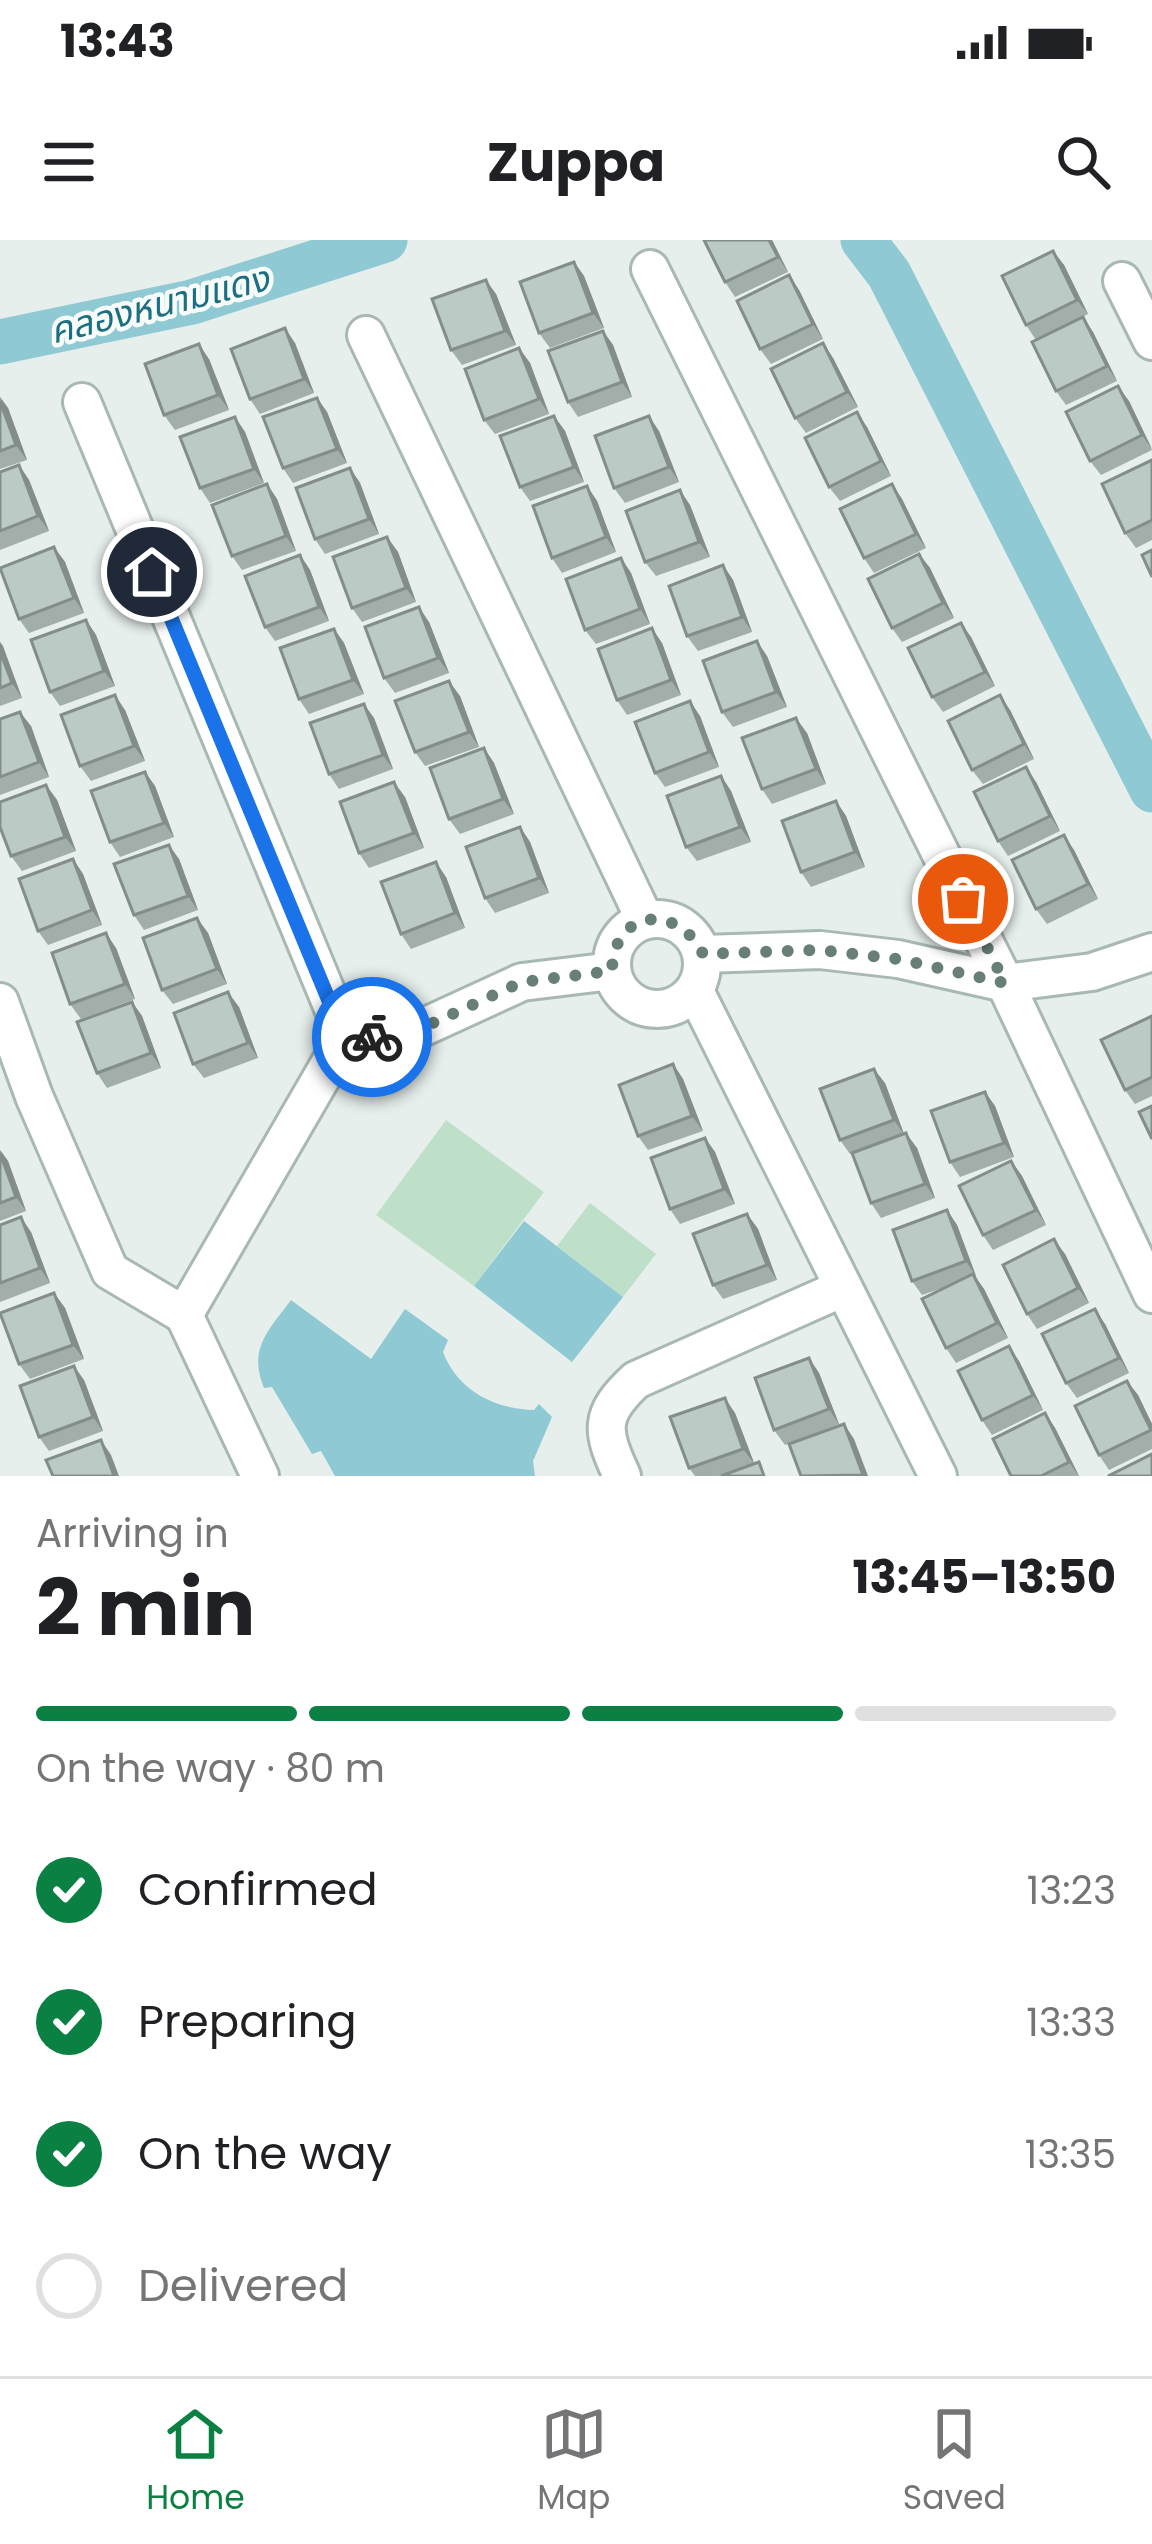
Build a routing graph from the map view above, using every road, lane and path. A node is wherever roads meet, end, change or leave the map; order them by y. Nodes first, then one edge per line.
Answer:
1 (650, 268) dead end
2 (1122, 281) dead end
3 (367, 335) dead end
4 (1152, 341) edge
5 (82, 402) dead end
6 (645, 920) junction
7 (703, 954) junction
8 (1135, 958) edge
9 (612, 971) junction
10 (1005, 983) junction
11 (695, 991) junction
12 (0, 1002) edge
13 (344, 1037) junction
14 (843, 1288) junction
15 (1152, 1294) edge
16 (184, 1315) junction
17 (260, 1476) edge
18 (622, 1476) edge
19 (938, 1476) edge

1 - 10 street
2 - 4 street
3 - 6 street
5 - 13 street
6 - 7 street
6 - 9 street
7 - 10 street
7 - 11 street
8 - 10 street
9 - 11 street
9 - 13 street
10 - 15 street
11 - 14 street
12 - 16 street
13 - 16 street
14 - 18 street
14 - 19 street
16 - 17 street

